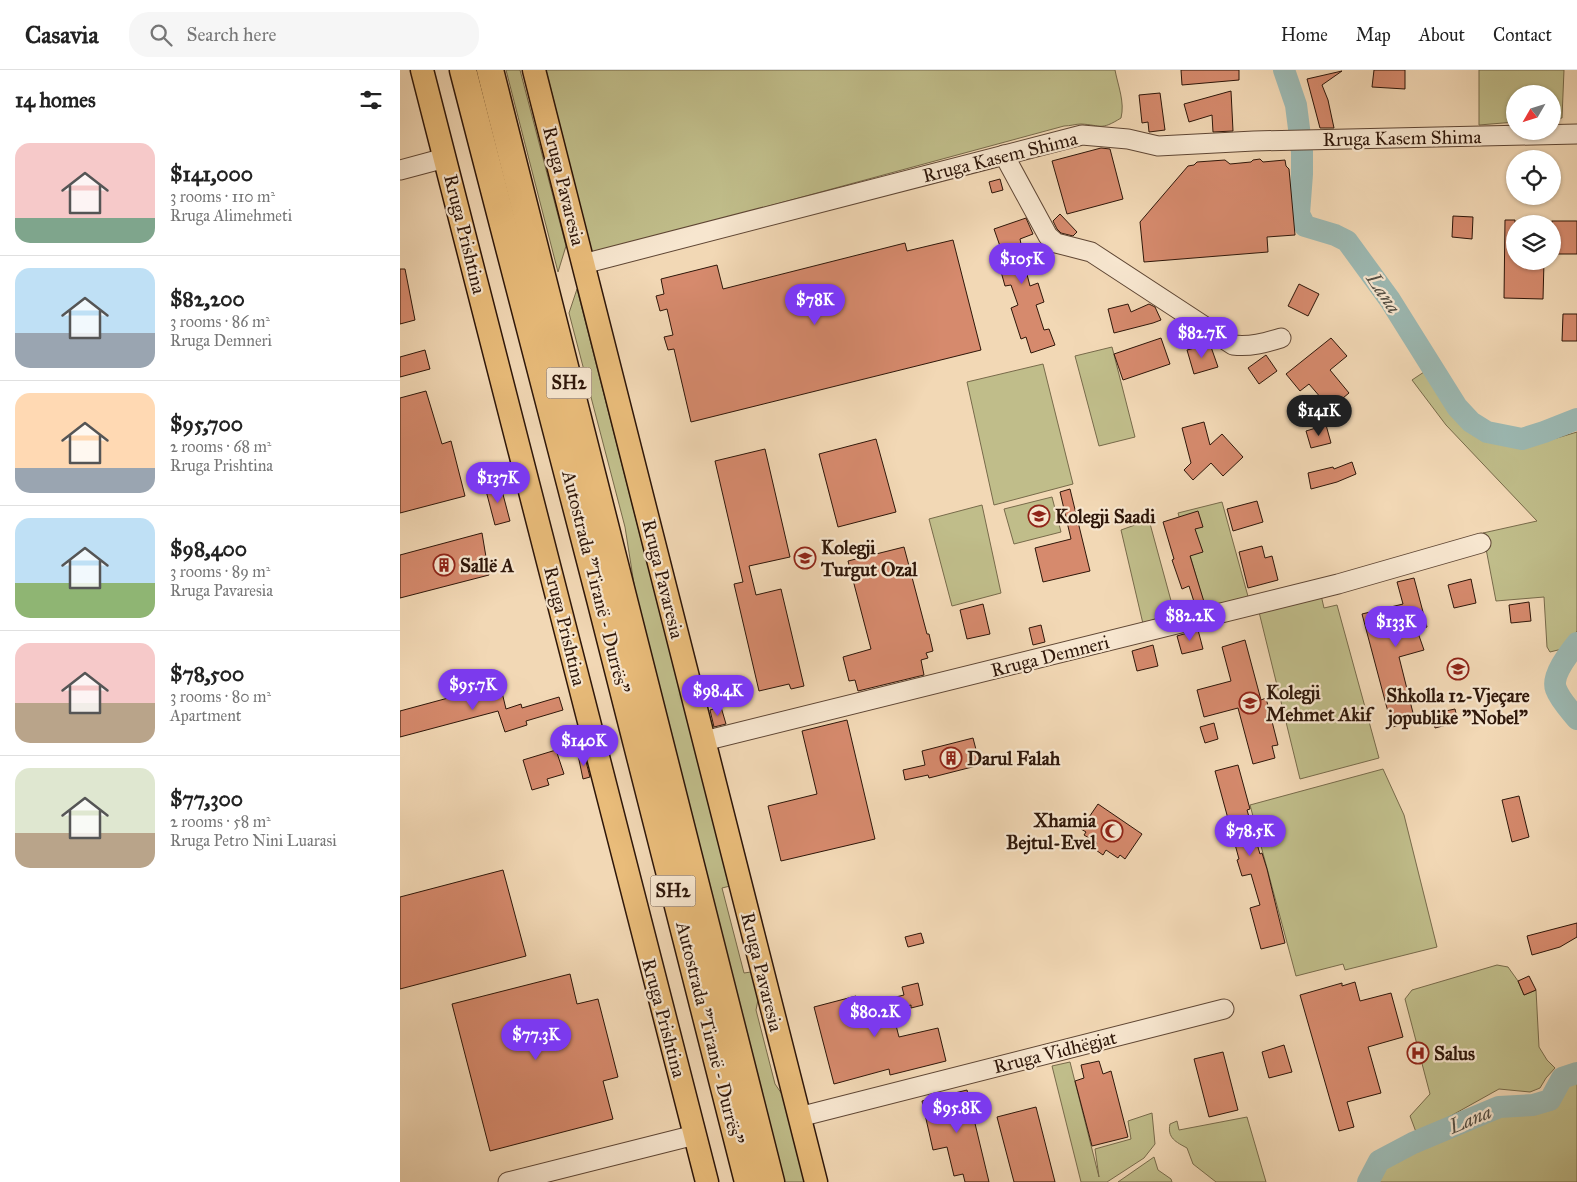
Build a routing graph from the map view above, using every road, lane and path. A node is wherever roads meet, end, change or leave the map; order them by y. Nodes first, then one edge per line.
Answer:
1 (422, 70) edge
2 (464, 70) edge
3 (490, 70) edge
4 (500, 70) edge
5 (534, 70) edge
6 (499, 108) junction
7 (1577, 134) edge
8 (1004, 155) junction
9 (445, 158) junction
10 (400, 170) edge
11 (503, 173) junction
12 (583, 264) junction
13 (1281, 338) dead end
14 (1481, 543) dead end
15 (704, 741) junction
16 (1224, 1009) dead end
17 (799, 1117) junction
18 (695, 1135) junction
19 (508, 1182) edge
20 (707, 1182) edge
21 (748, 1182) edge
22 (771, 1182) edge
23 (816, 1182) edge

1 - 9 main road, Rruga Prishtina
2 - 11 highway, Autostrada "Tiranë - Durrës" / SH2
3 - 6 highway, Autostrada "Tiranë - Durrës" / SH2
4 - 6 highway
5 - 12 main road, Rruga Pavaresia
6 - 11 highway, Autostrada "Tiranë - Durrës" / SH2
7 - 8 street, Rruga Kasem Shima
8 - 12 street, Rruga Kasem Shima
8 - 13 street
9 - 10 street
9 - 18 main road, Rruga Prishtina
11 - 21 highway, Autostrada "Tiranë - Durrës" / SH2
11 - 22 highway, Autostrada "Tiranë - Durrës" / SH2
12 - 15 main road, Rruga Pavaresia
14 - 15 street, Rruga Demneri
15 - 17 main road, Rruga Pavaresia
16 - 17 street, Rruga Vidhëgjat
17 - 23 main road, Rruga Pavaresia
18 - 19 street
18 - 20 main road, Rruga Prishtina

